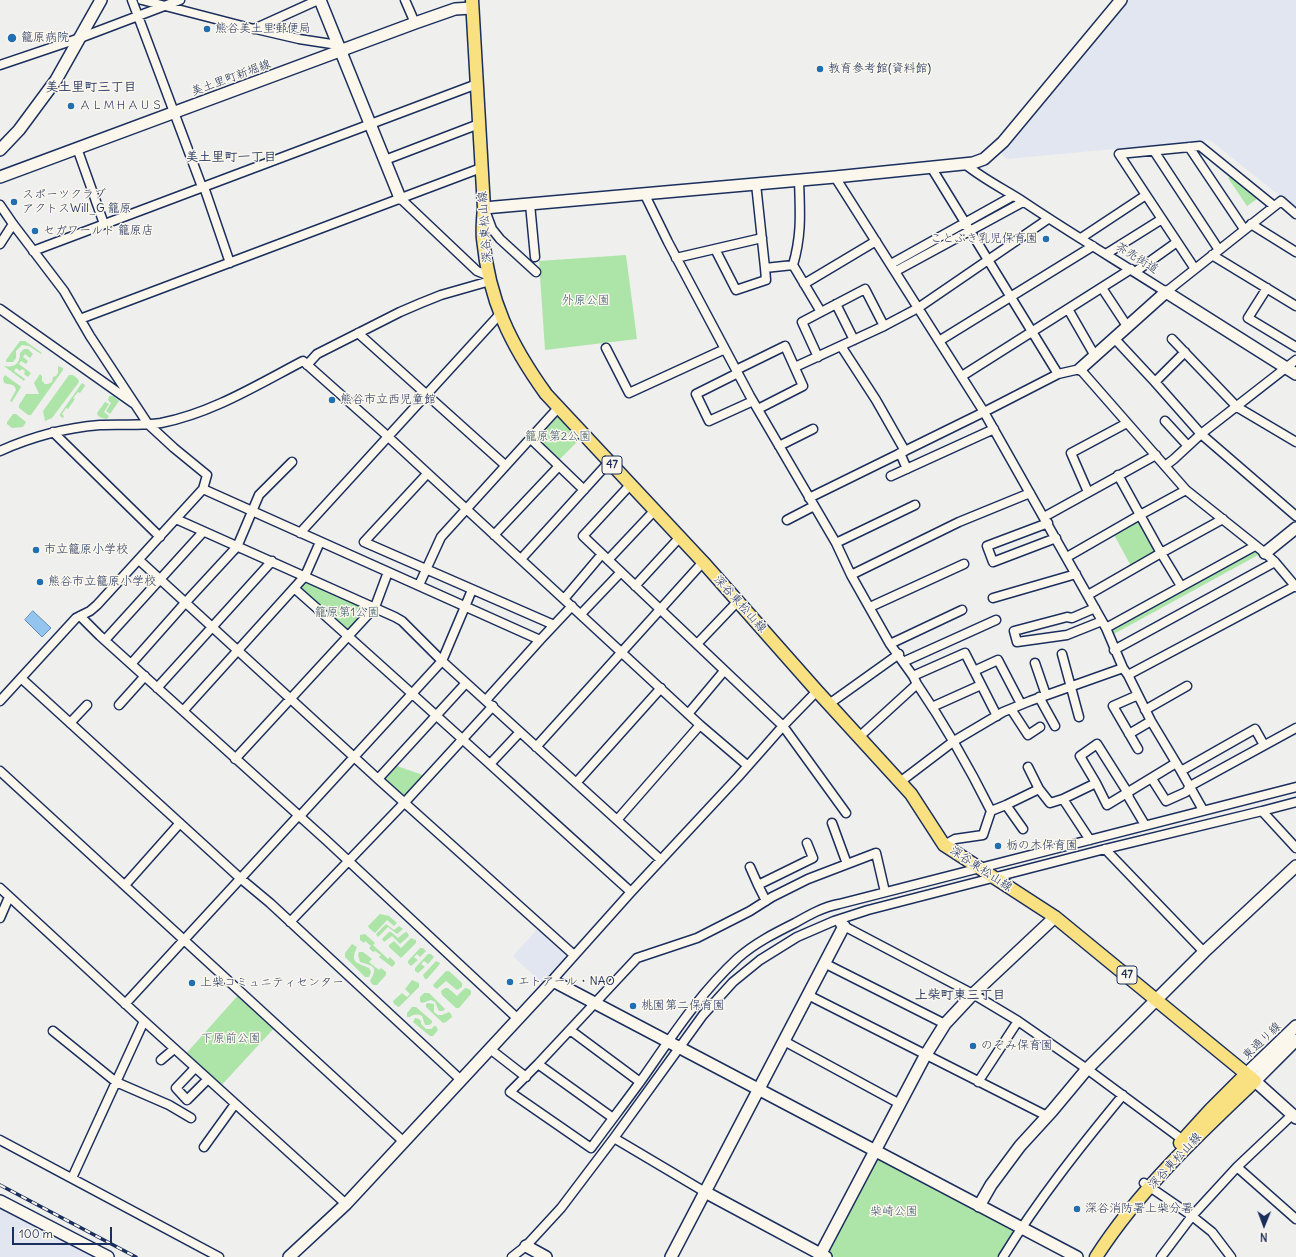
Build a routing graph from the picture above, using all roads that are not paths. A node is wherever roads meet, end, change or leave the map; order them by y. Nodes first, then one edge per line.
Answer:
1 (101, 0) edge
2 (132, 0) edge
3 (142, 0) edge
4 (180, 0) edge
5 (319, 0) edge
6 (405, 0) edge
7 (1121, 0) edge
8 (472, 4) edge
9 (165, 7) junction
10 (138, 16) junction
11 (415, 23) junction
12 (256, 28) junction
13 (80, 38) junction
14 (339, 48) junction
15 (0, 65) edge
16 (477, 84) junction
17 (175, 112) junction
18 (370, 123) junction
19 (479, 124) junction
20 (1189, 147) junction
21 (77, 148) junction
22 (0, 150) edge
23 (1154, 150) junction
24 (385, 160) junction
25 (965, 164) junction
26 (482, 168) junction
27 (931, 168) junction
28 (835, 176) junction
29 (0, 177) edge
30 (799, 180) junction
31 (756, 184) junction
32 (203, 187) junction
33 (644, 194) junction
34 (1146, 195) junction
35 (1013, 196) junction
36 (400, 198) junction
37 (1023, 202) junction
38 (0, 204) edge
39 (530, 204) junction
40 (1274, 206) junction
41 (484, 208) junction
42 (1296, 214) edge
43 (1048, 219) junction
44 (1162, 219) junction
45 (965, 223) junction
46 (13, 224) junction
47 (104, 224) junction
48 (1251, 224) junction
49 (1244, 229) junction
50 (970, 231) junction
51 (3, 233) edge
52 (762, 238) junction
53 (1081, 238) junction
54 (876, 241) junction
55 (1177, 242) junction
56 (0, 244) edge
57 (1093, 246) junction
58 (715, 249) junction
59 (33, 250) junction
60 (1219, 250) junction
61 (1296, 252) edge
62 (1106, 254) junction
63 (1212, 255) junction
64 (535, 258) dead end
65 (676, 258) junction
66 (988, 261) junction
67 (230, 263) junction
68 (890, 264) junction
69 (793, 265) junction
70 (765, 268) junction
71 (1195, 269) junction
72 (896, 271) junction
73 (1133, 271) junction
74 (536, 272) dead end
75 (489, 278) junction
76 (804, 284) junction
77 (1102, 288) junction
78 (1267, 288) junction
79 (1166, 292) junction
80 (1011, 297) junction
81 (836, 304) junction
82 (1296, 306) edge
83 (918, 308) junction
84 (0, 309) edge
85 (1068, 309) junction
86 (821, 312) junction
87 (500, 314) junction
88 (80, 319) junction
89 (884, 326) junction
90 (1127, 326) junction
91 (1032, 332) junction
92 (358, 333) junction
93 (1114, 338) junction
94 (1172, 339) dead end
95 (854, 340) junction
96 (939, 341) junction
97 (841, 346) junction
98 (1296, 347) edge
99 (606, 348) dead end
100 (725, 349) junction
101 (1184, 352) junction
102 (1095, 356) junction
103 (818, 357) junction
104 (1296, 360) edge
105 (307, 365) junction
106 (795, 367) junction
107 (1286, 368) junction
108 (1080, 369) junction
109 (737, 372) junction
110 (1058, 374) junction
111 (1296, 374) edge
112 (962, 376) junction
113 (1155, 382) junction
114 (125, 394) junction
115 (426, 394) junction
116 (753, 401) junction
117 (1237, 407) junction
118 (558, 408) junction
119 (758, 410) junction
120 (984, 412) junction
121 (1165, 421) dead end
122 (1127, 423) junction
123 (148, 424) junction
124 (813, 429) dead end
125 (994, 429) junction
126 (53, 432) junction
127 (1201, 434) junction
128 (387, 437) junction
129 (530, 438) junction
130 (1296, 442) edge
131 (779, 446) junction
132 (1188, 446) junction
133 (0, 451) edge
134 (903, 452) junction
135 (1156, 455) junction
136 (292, 462) dead end
137 (609, 462) junction
138 (505, 465) junction
139 (559, 466) junction
140 (1164, 466) junction
141 (907, 469) junction
142 (427, 474) junction
143 (1118, 475) junction
144 (891, 476) dead end
145 (631, 484) junction
146 (203, 490) junction
147 (584, 490) junction
148 (1186, 490) junction
149 (1088, 492) junction
150 (1030, 493) junction
151 (809, 498) junction
152 (915, 505) dead end
153 (814, 506) junction
154 (466, 509) junction
155 (655, 510) junction
156 (252, 512) junction
157 (1140, 515) junction
158 (1296, 516) edge
159 (176, 519) junction
160 (1223, 519) junction
161 (787, 520) dead end
162 (1046, 520) junction
163 (1296, 528) edge
164 (203, 532) junction
165 (300, 533) junction
166 (494, 535) junction
167 (160, 537) junction
168 (680, 537) junction
169 (1056, 538) junction
170 (320, 542) junction
171 (836, 543) junction
172 (1255, 546) junction
173 (237, 547) junction
174 (1161, 553) junction
175 (1264, 553) junction
176 (605, 557) junction
177 (1066, 557) junction
178 (521, 559) junction
179 (139, 560) junction
180 (272, 562) junction
181 (703, 562) junction
182 (1275, 562) junction
183 (964, 564) dead end
184 (426, 570) junction
185 (388, 572) junction
186 (621, 572) junction
187 (1076, 574) junction
188 (852, 575) junction
189 (305, 576) junction
190 (160, 580) junction
191 (419, 585) junction
192 (635, 586) junction
193 (1181, 586) junction
194 (1296, 587) edge
195 (294, 588) junction
196 (472, 590) junction
197 (1088, 595) junction
198 (993, 598) dead end
199 (564, 599) junction
200 (738, 601) junction
201 (185, 603) junction
202 (465, 606) junction
203 (572, 606) junction
204 (375, 607) junction
205 (870, 607) junction
206 (1095, 608) junction
207 (660, 609) junction
208 (962, 610) dead end
209 (581, 614) junction
210 (80, 616) junction
211 (996, 620) dead end
212 (554, 625) junction
213 (1104, 625) junction
214 (212, 627) junction
215 (348, 635) junction
216 (105, 640) junction
217 (540, 640) junction
218 (697, 644) junction
219 (890, 644) junction
220 (1114, 650) junction
221 (238, 651) junction
222 (621, 651) junction
223 (1062, 654) dead end
224 (901, 658) junction
225 (442, 661) junction
226 (1035, 663) dead end
227 (131, 664) junction
228 (1123, 668) junction
229 (724, 671) junction
230 (974, 671) junction
231 (1128, 675) junction
232 (145, 676) junction
233 (22, 679) junction
234 (915, 680) junction
235 (466, 683) junction
236 (981, 685) junction
237 (1070, 686) junction
238 (1187, 686) dead end
239 (157, 688) junction
240 (661, 688) junction
241 (817, 691) junction
242 (413, 693) junction
243 (1138, 695) junction
244 (1043, 696) junction
245 (291, 699) junction
246 (486, 700) junction
247 (0, 701) edge
248 (829, 704) junction
249 (1021, 704) junction
250 (87, 705) dead end
251 (119, 706) dead end
252 (493, 706) junction
253 (932, 707) junction
254 (1011, 709) junction
255 (183, 710) junction
256 (1145, 710) junction
257 (688, 714) junction
258 (437, 716) junction
259 (997, 716) junction
260 (1079, 717) dead end
261 (1151, 721) junction
262 (70, 723) junction
263 (700, 724) junction
264 (783, 726) junction
265 (1055, 726) dead end
266 (1040, 727) dead end
267 (1296, 728) edge
268 (520, 732) junction
269 (1129, 734) junction
270 (859, 738) junction
271 (462, 740) junction
272 (954, 741) junction
273 (1264, 745) junction
274 (536, 747) junction
275 (1138, 749) dead end
276 (354, 757) junction
277 (235, 759) junction
278 (1176, 763) junction
279 (490, 764) junction
280 (748, 766) junction
281 (1028, 767) dead end
282 (0, 771) edge
283 (1181, 771) junction
284 (378, 779) junction
285 (1152, 779) junction
286 (900, 782) junction
287 (576, 783) junction
288 (1096, 783) junction
289 (1190, 786) junction
290 (1296, 787) edge
291 (1039, 789) junction
292 (1128, 793) junction
293 (1063, 799) junction
294 (404, 802) junction
295 (1296, 802) edge
296 (1006, 805) junction
297 (1203, 810) junction
298 (991, 811) junction
299 (1262, 811) junction
300 (846, 813) dead end
301 (298, 817) junction
302 (617, 820) junction
303 (180, 823) junction
304 (832, 823) dead end
305 (1145, 825) junction
306 (1023, 829) dead end
307 (1090, 840) junction
308 (807, 843) dead end
309 (944, 845) junction
310 (1296, 848) edge
311 (1105, 849) junction
312 (662, 860) junction
313 (349, 862) junction
314 (847, 864) junction
315 (1296, 866) edge
316 (750, 867) dead end
317 (980, 869) junction
318 (993, 877) junction
319 (240, 878) junction
320 (758, 885) junction
321 (125, 886) junction
322 (0, 888) edge
323 (631, 892) junction
324 (885, 892) junction
325 (9, 897) junction
326 (766, 901) junction
327 (1055, 917) junction
328 (0, 918) edge
329 (290, 922) junction
330 (839, 923) junction
331 (184, 940) junction
332 (1204, 952) junction
333 (574, 955) junction
334 (824, 963) junction
335 (553, 981) junction
336 (973, 994) junction
337 (808, 995) junction
338 (1157, 1000) junction
339 (596, 1003) junction
340 (125, 1004) junction
341 (518, 1019) junction
342 (144, 1021) junction
343 (1018, 1021) junction
344 (945, 1024) junction
345 (1296, 1026) edge
346 (570, 1030) junction
347 (53, 1031) dead end
348 (1296, 1040) edge
349 (668, 1041) junction
350 (784, 1041) junction
351 (679, 1047) junction
352 (174, 1049) junction
353 (490, 1049) junction
354 (925, 1056) junction
355 (161, 1060) dead end
356 (538, 1064) junction
357 (195, 1068) junction
358 (1087, 1069) junction
359 (526, 1077) junction
360 (1251, 1077) junction
361 (208, 1079) junction
362 (461, 1080) junction
363 (116, 1082) junction
364 (640, 1082) junction
365 (978, 1082) junction
366 (759, 1089) junction
367 (1123, 1095) junction
368 (236, 1104) junction
369 (900, 1104) junction
370 (1047, 1116) junction
371 (1294, 1117) edge
372 (191, 1118) dead end
373 (613, 1118) junction
374 (614, 1138) junction
375 (0, 1140) edge
376 (404, 1142) junction
377 (1186, 1142) junction
378 (204, 1147) dead end
379 (875, 1152) junction
380 (1237, 1167) junction
381 (72, 1178) junction
382 (1147, 1185) junction
383 (705, 1192) junction
384 (0, 1200) edge
385 (346, 1204) junction
386 (979, 1206) junction
387 (1192, 1216) junction
388 (1296, 1219) edge
389 (1021, 1228) junction
390 (526, 1246) junction
391 (675, 1256) edge
392 (822, 1256) edge
393 (108, 1257) edge
394 (219, 1257) edge
395 (289, 1257) edge
396 (512, 1257) edge
397 (546, 1257) edge
398 (1003, 1257) edge
399 (1077, 1257) edge
400 (1088, 1257) edge
401 (1096, 1257) edge
402 (1160, 1257) edge
403 (1231, 1257) edge

1 - 13 street
2 - 10 street
3 - 9 street
4 - 9 street
5 - 12 street
5 - 14 street
6 - 11 street
7 - 25 street
8 - 11 street, 美土里町新堀線
8 - 16 main road, 深谷東松山線 / 47
9 - 10 street
9 - 12 street
10 - 13 street
10 - 17 street
11 - 14 street, 美土里町新堀線
12 - 14 street
13 - 15 street
13 - 22 street
14 - 17 street, 美土里町新堀線
14 - 18 street
16 - 18 street
16 - 19 main road, 深谷東松山線 / 47
17 - 21 street, 美土里町新堀線
17 - 32 street
18 - 24 street
18 - 32 street
19 - 24 street
19 - 26 main road, 深谷東松山線 / 47
20 - 23 street
20 - 40 street
20 - 49 street
21 - 29 street, 美土里町新堀線
21 - 47 street
23 - 34 street
23 - 60 street
24 - 36 street
25 - 27 street
25 - 35 street, 茶売街道
26 - 36 street
26 - 41 main road, 深谷東松山線 / 47
27 - 28 street
27 - 45 street
28 - 30 street
28 - 54 street
30 - 31 street
30 - 69 street
31 - 33 street
31 - 52 street
32 - 47 street
32 - 67 street
33 - 39 street
33 - 65 street
34 - 44 street
34 - 53 street
35 - 37 street, 茶売街道
35 - 45 street
36 - 67 street
36 - 75 street
37 - 43 street, 茶売街道
37 - 50 street
38 - 46 street
39 - 41 street
39 - 64 street
40 - 42 street
40 - 48 street
41 - 74 street
41 - 75 main road, 深谷東松山線 / 47
43 - 53 street, 茶売街道
43 - 66 street
44 - 55 street
44 - 62 street
45 - 50 street
45 - 68 street
46 - 51 street
46 - 59 street
47 - 59 street
48 - 49 street
48 - 61 street
49 - 60 street
50 - 66 street
50 - 72 street
51 - 56 street
52 - 58 street
52 - 70 street
53 - 57 street, 茶売街道
54 - 68 street
54 - 76 street
55 - 71 street
55 - 73 street
57 - 62 street, 茶売街道
57 - 80 street
58 - 65 street
58 - 70 street
59 - 88 street
60 - 63 street
62 - 73 street, 茶売街道
63 - 71 street
63 - 78 street
65 - 100 street
66 - 80 street
66 - 83 street
67 - 88 street
68 - 72 street
69 - 70 street
69 - 76 street
71 - 79 street
72 - 83 street
73 - 77 street
73 - 79 street, 茶売街道
75 - 87 main road, 深谷東松山線 / 47
75 - 92 street
76 - 86 street
77 - 85 street
77 - 90 street
78 - 82 street
78 - 98 street
79 - 90 street
79 - 107 street, 茶売街道
80 - 91 street
80 - 96 street
81 - 86 street
81 - 89 street
81 - 95 street
83 - 89 street
83 - 96 street
84 - 114 street
85 - 91 street
85 - 102 street
86 - 103 street
87 - 115 street
87 - 118 main road, 深谷東松山線 / 47
88 - 114 street
89 - 95 street
90 - 93 street
91 - 110 street
91 - 112 street
92 - 105 street
92 - 115 street
93 - 102 street
93 - 113 street
94 - 101 street
95 - 97 street
96 - 112 street
97 - 103 street
97 - 134 street
99 - 100 street
100 - 109 street
101 - 113 street
101 - 117 street
102 - 108 street
103 - 106 street
104 - 107 street
105 - 123 street
105 - 128 street
106 - 109 street
106 - 119 street
107 - 111 street, 茶売街道
107 - 117 street
108 - 110 street
108 - 122 street
109 - 116 street
109 - 116 street
110 - 120 street
112 - 120 street
113 - 127 street
114 - 123 street
115 - 128 street
115 - 138 street
116 - 119 street
117 - 127 street
117 - 130 street
118 - 129 street
118 - 137 main road, 深谷東松山線 / 47
119 - 131 street
120 - 125 street
120 - 134 street
121 - 132 street
122 - 135 street
122 - 149 street
123 - 126 street
123 - 146 street
124 - 131 street
125 - 141 street
125 - 150 street
126 - 133 street
126 - 167 street
127 - 132 street
127 - 158 street
128 - 142 street
128 - 165 street
129 - 138 street
129 - 139 street
131 - 151 street
132 - 140 street
134 - 141 street
134 - 151 street
135 - 140 street
135 - 143 street
136 - 156 street
137 - 145 main road, 深谷東松山線 / 47
137 - 147 street
138 - 154 street
139 - 147 street
139 - 166 street
140 - 148 street
141 - 144 street
142 - 154 street
142 - 184 street
143 - 149 street
143 - 157 street
145 - 155 main road, 深谷東松山線 / 47
145 - 176 street
146 - 156 street
146 - 159 street
147 - 178 street
148 - 157 street
148 - 160 street
149 - 162 street
150 - 162 street
150 - 188 street
151 - 153 street
152 - 171 street
153 - 161 street
153 - 171 street
154 - 166 street
154 - 184 street
155 - 168 main road, 深谷東松山線 / 47
155 - 176 street
156 - 165 street
156 - 173 street
157 - 174 street
157 - 177 street
159 - 164 street
159 - 167 street
160 - 172 street
160 - 174 street
162 - 169 street
162 - 169 street
163 - 175 street
164 - 173 street
164 - 190 street
165 - 170 street
166 - 178 street
167 - 179 street
168 - 181 main road, 深谷東松山線 / 47
168 - 192 street
169 - 177 street
170 - 185 street
170 - 189 street
171 - 188 street
172 - 175 street
172 - 193 street
173 - 180 street
173 - 201 street
174 - 193 street
174 - 197 street
175 - 182 street
176 - 186 street
176 - 199 street
177 - 187 street
178 - 199 street
179 - 190 street
179 - 210 street
180 - 189 street
180 - 214 street
181 - 200 main road, 深谷東松山線 / 47
181 - 207 street
182 - 194 street
182 - 220 street
183 - 205 street
184 - 191 street
184 - 196 street
185 - 191 street
185 - 204 street
186 - 192 street
186 - 209 street
187 - 197 street
187 - 198 street
188 - 205 street
189 - 195 street
189 - 204 street
190 - 201 street
190 - 216 street
191 - 202 street
192 - 207 street
193 - 213 street
194 - 231 street
195 - 215 street
195 - 221 street
196 - 202 street
196 - 212 street
197 - 206 street
199 - 203 street
200 - 218 street
200 - 241 main road, 深谷東松山線 / 47
201 - 214 street
201 - 227 street
202 - 217 street
202 - 225 street
203 - 209 street
203 - 212 street
204 - 215 street
204 - 225 street
205 - 219 street
206 - 213 street
206 - 213 street
207 - 218 street
207 - 222 street
208 - 219 street
209 - 222 street
210 - 216 street
210 - 233 street
211 - 224 street
212 - 217 street
213 - 220 street
214 - 221 street
214 - 239 street
215 - 242 street
215 - 245 street
216 - 227 street
217 - 246 street
218 - 229 street
219 - 224 street
220 - 228 street
221 - 245 street
221 - 255 street
222 - 240 street
222 - 274 street
223 - 237 street
224 - 234 street
224 - 248 street
225 - 235 street
225 - 242 street
226 - 244 street
227 - 232 street
228 - 231 street
228 - 237 street
229 - 257 street
229 - 264 street
230 - 234 street
230 - 236 street
230 - 249 street
231 - 243 street
232 - 239 street
232 - 251 street
233 - 247 street
233 - 262 street
234 - 253 street
234 - 270 street
235 - 246 street
235 - 258 street
236 - 253 street
236 - 259 street
237 - 244 street
237 - 260 street
238 - 256 street
239 - 255 street
240 - 257 street
240 - 287 street
241 - 248 main road, 深谷東松山線 / 47
241 - 264 street
242 - 258 street
242 - 276 street
243 - 256 street
243 - 269 street
244 - 249 street
244 - 265 street
245 - 276 street
245 - 277 street
246 - 252 street
248 - 270 main road, 深谷東松山線 / 47
249 - 254 street
250 - 262 street
252 - 268 street
252 - 271 street
253 - 272 street
254 - 259 street
254 - 266 street
255 - 277 street
256 - 261 street
257 - 263 street
258 - 271 street
258 - 284 street
259 - 272 street
261 - 269 street
261 - 278 street
262 - 303 street
263 - 280 street
263 - 302 street
264 - 280 street
264 - 300 street
267 - 273 street
268 - 274 street
268 - 279 street
269 - 275 street
270 - 286 main road, 深谷東松山線 / 47
271 - 279 street
271 - 294 street
272 - 286 street
272 - 298 street
273 - 283 street
273 - 289 street
274 - 287 street
276 - 284 street
276 - 301 street
277 - 301 street
278 - 283 street
278 - 285 street
279 - 323 street
280 - 312 street
281 - 291 street
282 - 321 street
283 - 289 street
284 - 294 street
285 - 289 street
285 - 292 street
286 - 309 main road, 深谷東松山線 / 47
287 - 302 street
288 - 292 street
288 - 292 street
288 - 293 street
289 - 297 street
290 - 297 street
291 - 293 street
291 - 296 street
292 - 305 street
293 - 307 street
294 - 313 street
294 - 333 street
295 - 299 street
296 - 298 street
296 - 306 street
297 - 305 street
298 - 309 street
299 - 310 street
299 - 311 street
301 - 313 street
301 - 319 street
302 - 312 street
303 - 319 street
303 - 321 street
304 - 314 street
305 - 307 street
307 - 317 street
308 - 320 street
309 - 317 main road, 深谷東松山線 / 47
311 - 318 street
311 - 332 street
312 - 323 street
313 - 329 street
313 - 341 street
314 - 324 street
314 - 326 street
315 - 332 street
316 - 320 street
317 - 318 main road, 深谷東松山線 / 47
317 - 324 street
318 - 327 main road, 深谷東松山線 / 47
318 - 330 street
319 - 329 street
319 - 331 street
320 - 326 street
321 - 331 street
322 - 325 street
323 - 333 street
324 - 349 street
325 - 328 street
325 - 340 street
326 - 339 street
327 - 336 street
327 - 338 main road, 深谷東松山線 / 47
329 - 362 street
330 - 334 street
330 - 336 street
330 - 351 street
331 - 340 street
331 - 376 street
332 - 338 street
333 - 335 street
334 - 337 street
334 - 344 street
335 - 339 street
335 - 341 street
336 - 343 street
336 - 344 street
337 - 350 street
337 - 354 street
338 - 358 street
338 - 360 main road, 深谷東松山線 / 47
339 - 346 street
339 - 349 street
340 - 342 street
341 - 353 street
342 - 352 street
342 - 363 street
343 - 358 street
343 - 365 street
344 - 354 street
345 - 360 street, 東通り線
346 - 356 street
346 - 364 street
347 - 363 street
348 - 360 street, 東通り線
349 - 351 street
349 - 364 street
350 - 366 street
350 - 369 street
351 - 366 street
351 - 374 street
352 - 355 street
352 - 357 street
353 - 359 street
353 - 362 street
354 - 365 street
354 - 369 street
356 - 359 street
356 - 373 street
357 - 361 street
357 - 361 street
358 - 367 street
358 - 370 street
359 - 373 street
360 - 371 street
360 - 377 main road, 深谷東松山線
361 - 368 street
362 - 376 street
363 - 372 street
363 - 381 street
364 - 373 street
365 - 370 street
366 - 379 street
366 - 383 street
367 - 377 street
367 - 389 street
368 - 378 street
368 - 385 street
369 - 379 street
370 - 386 street
371 - 380 street
374 - 383 street
374 - 390 street
375 - 381 street
376 - 385 street
377 - 382 main road, 深谷東松山線
379 - 386 street
379 - 392 street
380 - 387 street
380 - 388 street
381 - 394 street
382 - 387 street
382 - 400 main road, 深谷東松山線
382 - 401 main road, 深谷東松山線
383 - 391 street
383 - 392 street
384 - 393 street
385 - 395 street
386 - 389 street
387 - 402 street
387 - 403 street
389 - 398 street
389 - 399 street
390 - 396 street
390 - 397 street

